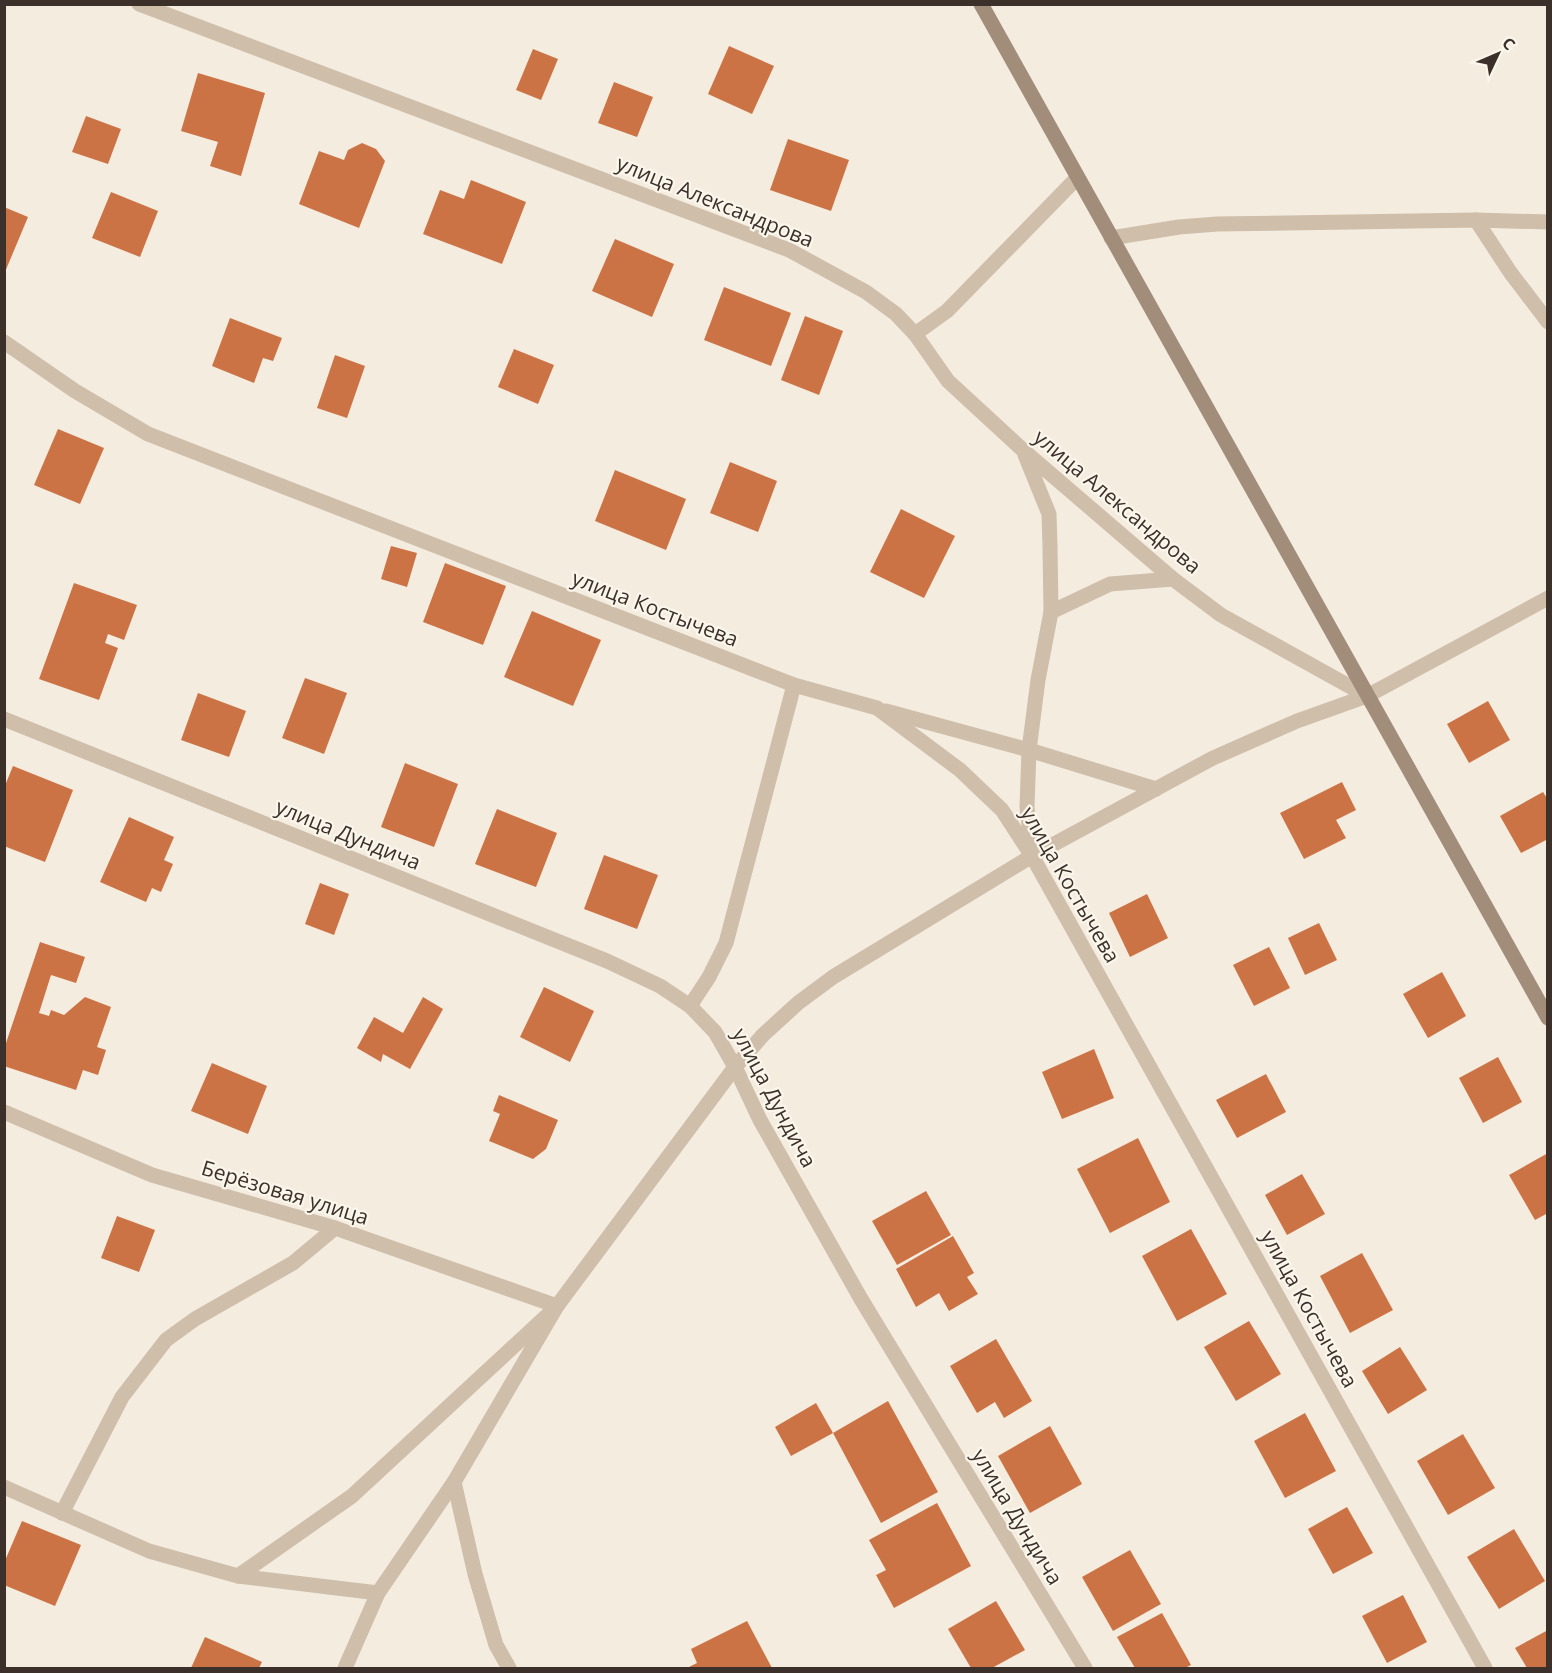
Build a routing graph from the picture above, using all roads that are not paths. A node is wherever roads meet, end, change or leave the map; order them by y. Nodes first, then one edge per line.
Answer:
1 (140, 4) edge
2 (981, 4) edge
3 (1077, 178) junction
4 (1476, 220) junction
5 (1548, 222) edge
6 (1111, 238) junction
7 (1548, 322) edge
8 (915, 334) junction
9 (4, 342) edge
10 (1024, 451) junction
11 (1173, 579) junction
12 (1548, 598) edge
13 (1051, 612) junction
14 (794, 685) junction
15 (1367, 696) junction
16 (877, 708) junction
17 (4, 719) edge
18 (1029, 750) junction
19 (1156, 789) junction
20 (1032, 856) junction
21 (690, 1006) junction
22 (1548, 1018) edge
23 (735, 1067) junction
24 (4, 1112) edge
25 (335, 1228) junction
26 (557, 1306) junction
27 (454, 1482) junction
28 (4, 1487) edge
29 (62, 1513) junction
30 (238, 1576) junction
31 (378, 1593) junction
32 (345, 1668) edge
33 (508, 1668) edge
34 (1084, 1668) edge
35 (1485, 1668) edge

1 - 8 street, улица Александрова
2 - 3 street
3 - 6 street
3 - 8 street
4 - 5 street
4 - 6 street
4 - 7 street
6 - 15 street
8 - 10 street, улица Александрова
9 - 14 street, улица Костычева
10 - 11 street, улица Александрова
10 - 13 street
11 - 13 street
11 - 15 street, улица Александрова
12 - 15 street
13 - 18 street
14 - 16 street, улица Костычева
14 - 21 street
15 - 19 street
15 - 22 street
16 - 18 street
16 - 20 street, улица Костычева
17 - 21 street, улица Дундича
18 - 19 street
18 - 20 street
19 - 20 street
20 - 23 street
20 - 35 street, улица Костычева
21 - 23 street, улица Дундича
23 - 26 street
23 - 34 street, улица Дундича
24 - 25 street, Берёзовая улица
25 - 26 street, Берёзовая улица
25 - 29 street
26 - 27 street
26 - 30 street
27 - 31 street
27 - 33 street
28 - 29 street
29 - 30 street
30 - 31 street
31 - 32 street

